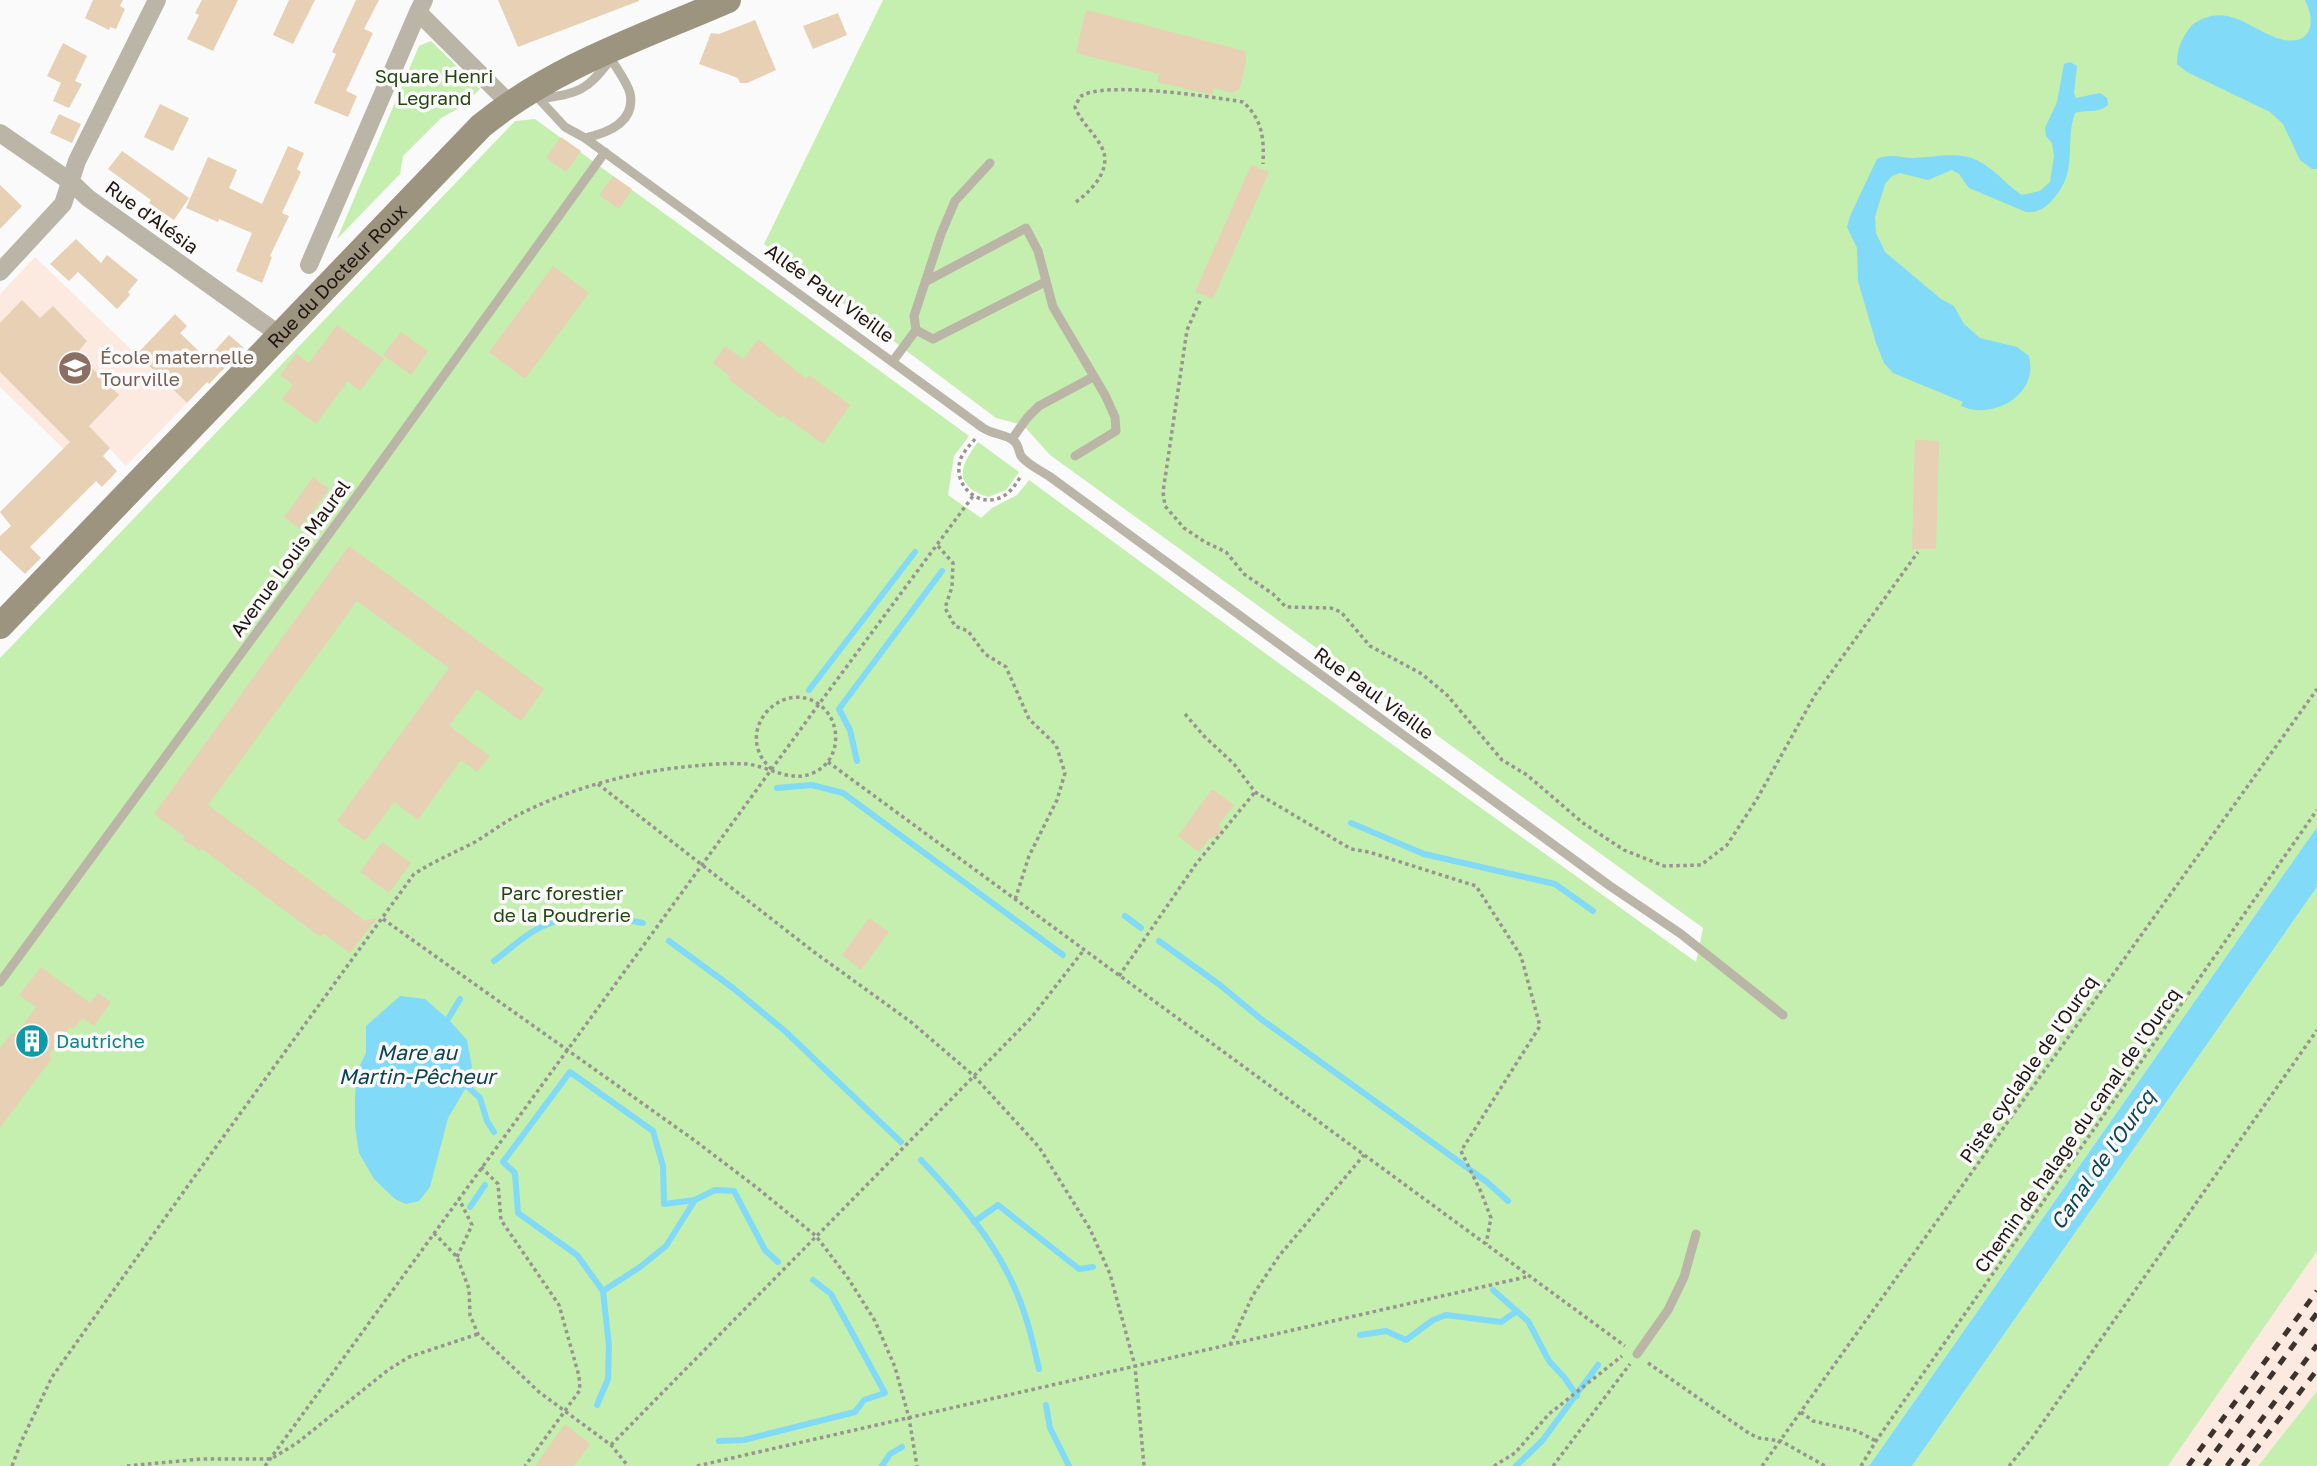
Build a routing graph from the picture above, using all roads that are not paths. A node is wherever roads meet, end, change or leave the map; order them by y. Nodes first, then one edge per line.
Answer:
1 (157, 0) edge
2 (728, 0) edge
3 (421, 6) edge
4 (609, 55) junction
5 (526, 97) junction
6 (0, 134) edge
7 (585, 138) junction
8 (605, 152) junction
9 (990, 163) dead end
10 (71, 182) junction
11 (309, 265) dead end
12 (0, 272) edge
13 (925, 282) junction
14 (1045, 282) junction
15 (916, 330) junction
16 (280, 335) junction
17 (893, 361) junction
18 (1093, 377) junction
19 (1012, 439) junction
20 (1075, 456) dead end
21 (0, 625) edge
22 (0, 982) edge
23 (1783, 1015) dead end
24 (1696, 1234) dead end
25 (1637, 1354) road end

1 - 10 street
2 - 4 main road, Rue du Docteur Roux
3 - 5 street
3 - 11 street
4 - 5 main road, Rue du Docteur Roux
4 - 7 lane
5 - 7 lane
5 - 16 main road, Rue du Docteur Roux
6 - 10 street, Rue d'Alésia
7 - 8 lane, Allée Paul Vieille
8 - 17 lane, Allée Paul Vieille
8 - 22 lane, Avenue Louis Maurel
9 - 13 lane
10 - 12 street
10 - 16 street, Rue d'Alésia
13 - 14 lane
13 - 15 lane
14 - 15 lane
14 - 18 lane
15 - 17 lane
16 - 21 main road, Rue du Docteur Roux
17 - 19 lane, Allée Paul Vieille
18 - 19 lane
18 - 20 lane
19 - 23 lane, Rue Paul Vieille
24 - 25 lane

